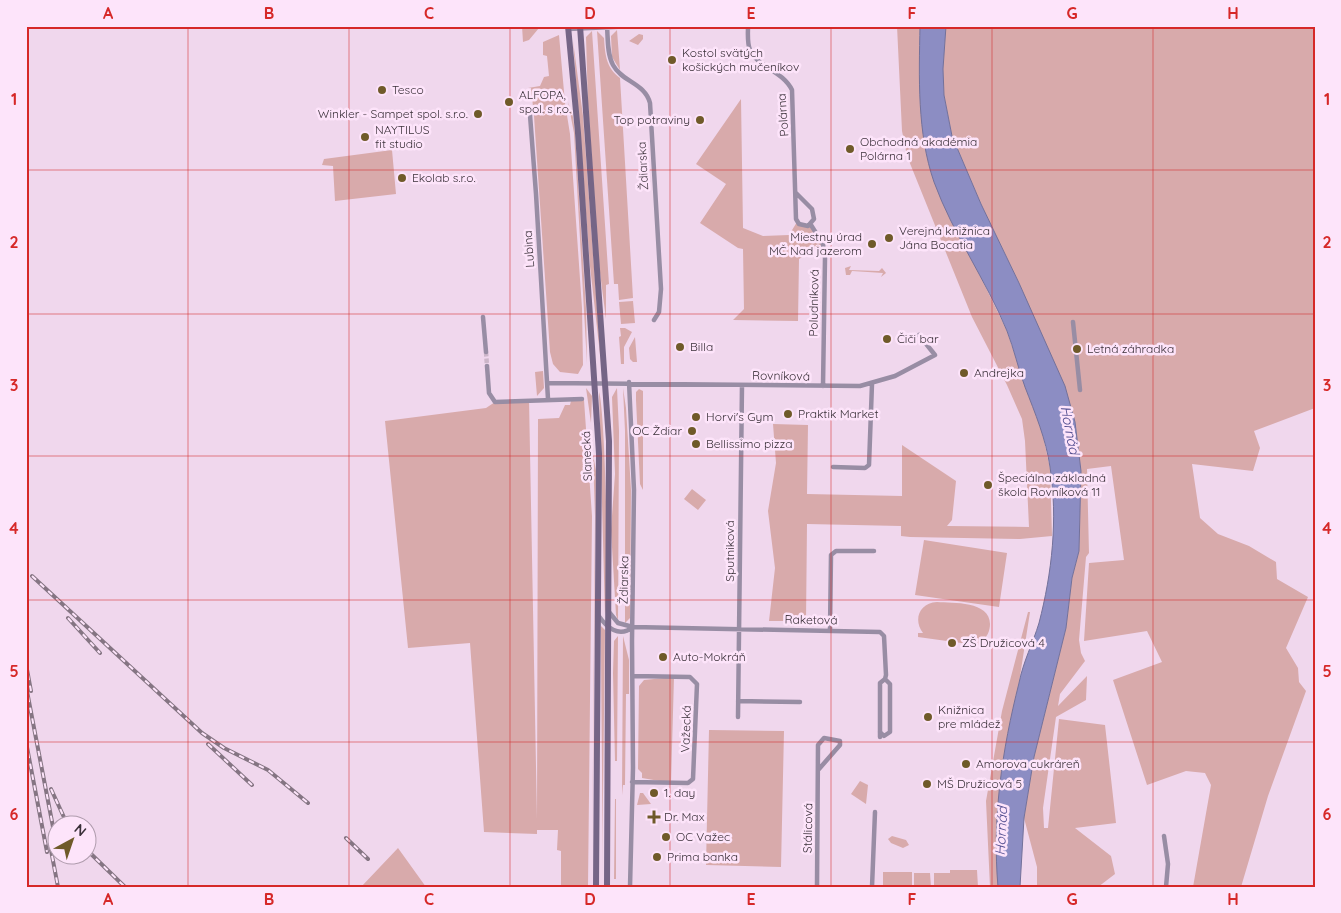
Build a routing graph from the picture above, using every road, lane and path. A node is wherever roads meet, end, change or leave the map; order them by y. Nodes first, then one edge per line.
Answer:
1 (635, 26) edge
2 (748, 26) edge
3 (580, 27) edge
4 (607, 27) edge
5 (568, 28) edge
6 (530, 115) dead end
7 (796, 193) junction
8 (811, 224) junction
9 (483, 317) dead end
10 (654, 320) dead end
11 (1074, 322) dead end
12 (919, 335) dead end
13 (486, 352) tunnel mouth
14 (487, 366) tunnel mouth
15 (594, 382) junction
16 (605, 382) junction
17 (629, 382) junction
18 (548, 383) junction
19 (872, 384) junction
20 (742, 385) junction
21 (822, 386) junction
22 (1080, 390) dead end
23 (548, 398) junction
24 (582, 399) dead end
25 (833, 468) dead end
26 (874, 551) dead end
27 (609, 612) junction
28 (598, 615) junction
29 (608, 627) junction
30 (633, 628) junction
31 (739, 629) junction
32 (830, 630) junction
33 (621, 632) junction
34 (632, 641) junction
35 (608, 644) junction
36 (632, 676) junction
37 (885, 679) junction
38 (738, 701) junction
39 (800, 702) dead end
40 (738, 717) dead end
41 (819, 769) junction
42 (632, 782) junction
43 (875, 812) dead end
44 (1164, 836) dead end
45 (596, 887) edge
46 (607, 887) edge
47 (630, 887) edge
48 (817, 887) edge
49 (872, 887) edge
50 (1166, 887) edge

1 - 4 street
2 - 7 street, Polárna
3 - 4 street
3 - 5 street
3 - 16 main road, Slanecká
4 - 10 street, Ždiarska
5 - 15 main road, Slanecká
6 - 18 street, Lubina
7 - 8 street
7 - 8 street, Polárna
8 - 21 street, Poludníková
9 - 13 street
11 - 22 street
12 - 19 street, Rovníková
14 - 23 street
15 - 16 street, Rovníková
15 - 18 street
15 - 28 main road, Slanecká
16 - 17 street, Rovníková
16 - 27 main road, Slanecká
17 - 20 street, Rovníková
17 - 30 street, Ždiarska
18 - 23 street, Lubina
19 - 21 street, Rovníková
19 - 25 street
20 - 21 street, Rovníková
20 - 31 street, Sputniková
23 - 24 street
26 - 32 street
27 - 29 main road, Slanecká
27 - 30 street, Raketová
28 - 29 street
28 - 45 main road, Slanecká
29 - 33 street
29 - 35 main road, Slanecká
30 - 31 street, Raketová
30 - 33 street, Raketová
30 - 34 street
31 - 32 street, Raketová
31 - 38 street, Sputniková
32 - 37 street, Raketová
33 - 34 street
33 - 35 street, Raketová
34 - 36 street
35 - 46 main road, Slanecká
36 - 42 street
36 - 42 street, Važecká
37 - 37 street, Raketová
38 - 39 street
38 - 40 street, Sputniková
41 - 41 street, Stálicová
41 - 48 street, Stálicová
42 - 47 street
43 - 49 street
44 - 50 street

